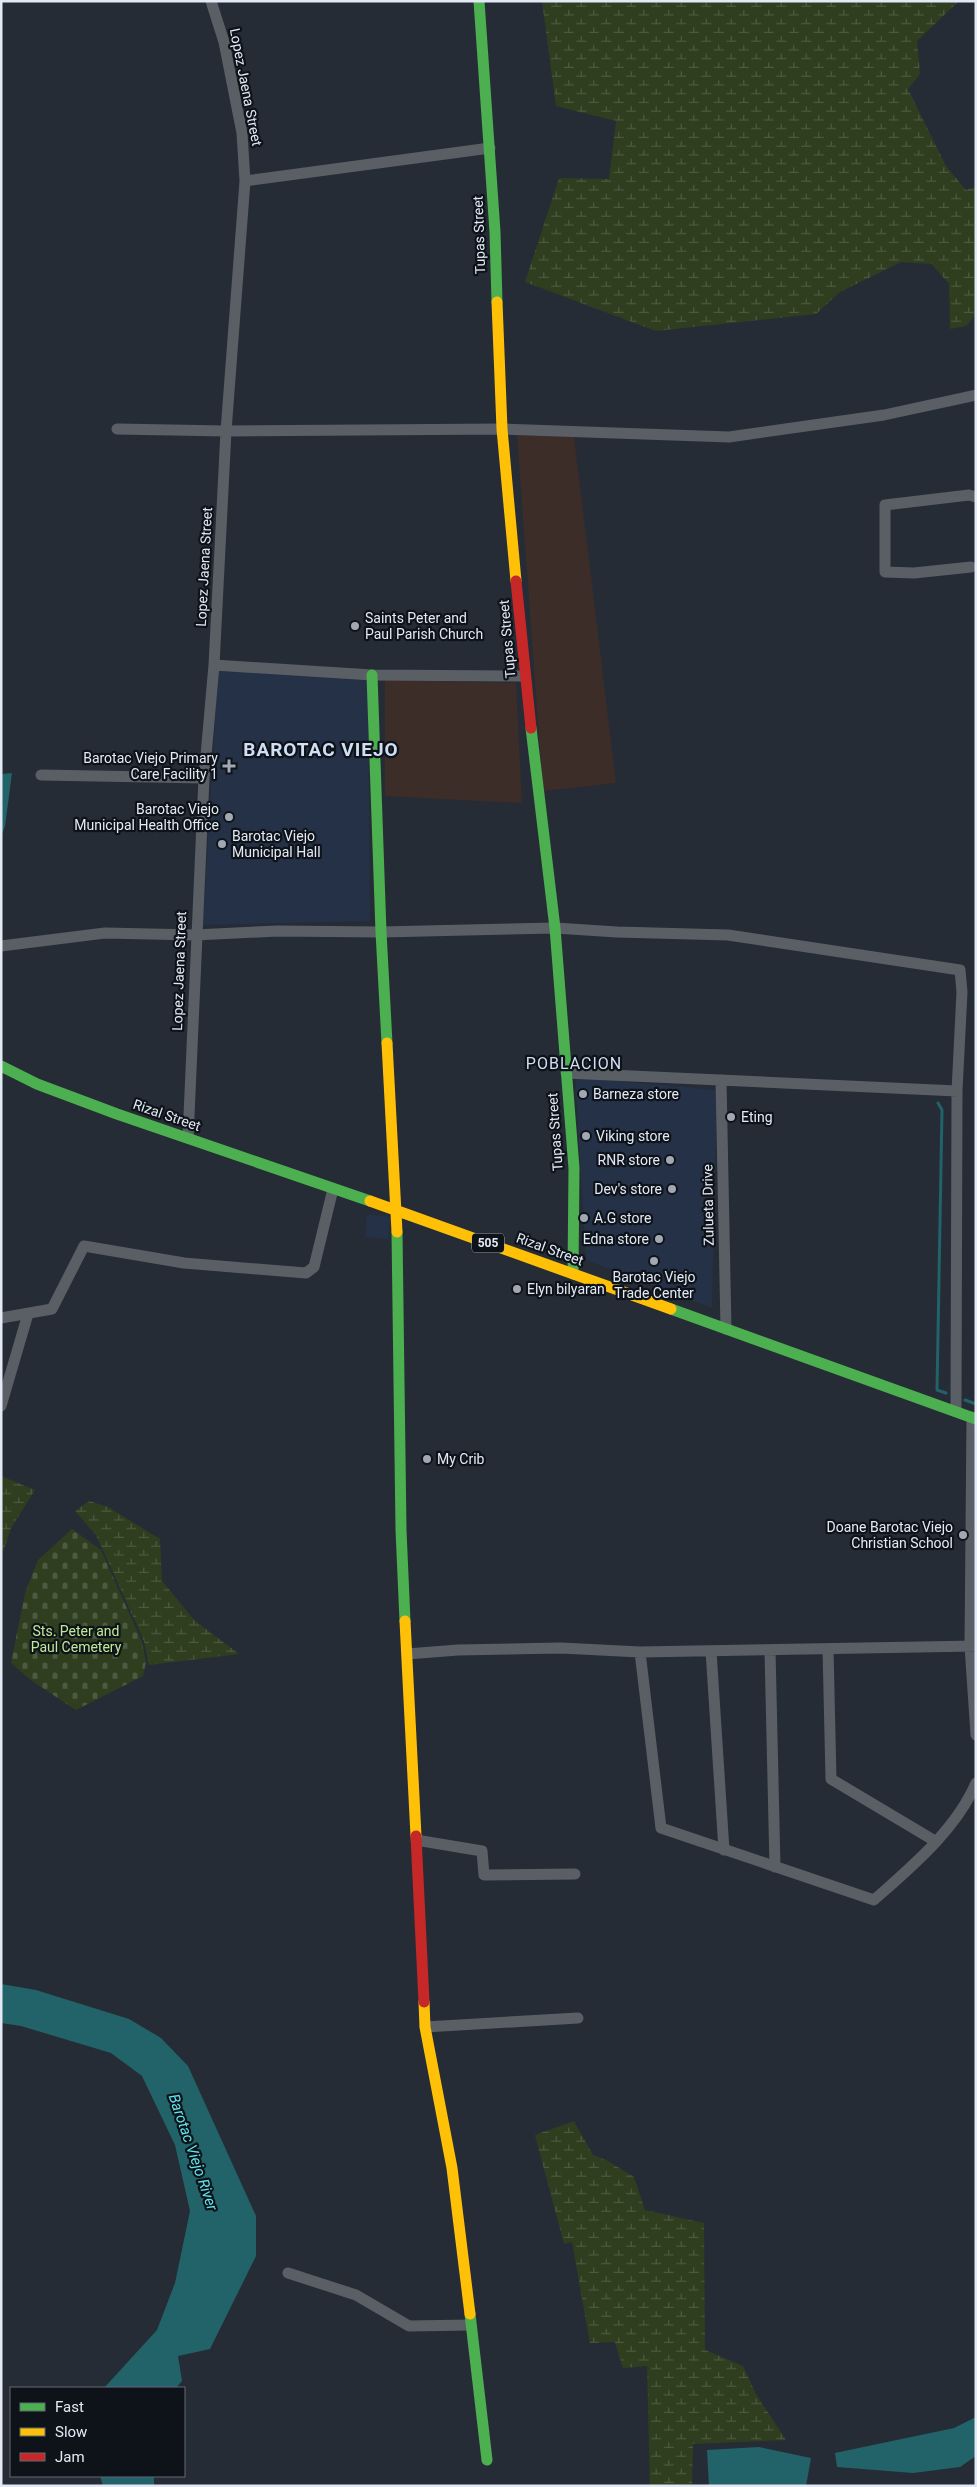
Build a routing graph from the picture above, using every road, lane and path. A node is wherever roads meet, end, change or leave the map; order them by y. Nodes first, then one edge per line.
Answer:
1 (211, 1) edge
2 (478, 1) edge
3 (490, 148) junction
4 (245, 181) junction
5 (976, 395) edge
6 (117, 428) dead end
7 (502, 429) junction
8 (226, 431) junction
9 (976, 497) edge
10 (971, 567) dead end
11 (214, 665) junction
12 (372, 675) junction
13 (525, 676) junction
14 (42, 775) dead end
15 (204, 778) junction
16 (555, 928) junction
17 (381, 932) junction
18 (196, 935) junction
19 (1, 946) edge
20 (1, 1066) edge
21 (566, 1073) junction
22 (721, 1080) junction
23 (957, 1091) junction
24 (188, 1138) junction
25 (333, 1189) junction
26 (397, 1210) junction
27 (573, 1274) junction
28 (28, 1314) junction
29 (1, 1318) edge
30 (726, 1329) junction
31 (1, 1406) edge
32 (956, 1411) junction
33 (974, 1418) edge
34 (973, 1646) edge
35 (828, 1649) junction
36 (770, 1650) junction
37 (711, 1651) junction
38 (640, 1652) junction
39 (407, 1654) junction
40 (976, 1735) edge
41 (976, 1784) edge
42 (972, 1807) edge
43 (416, 1840) junction
44 (935, 1841) junction
45 (724, 1850) junction
46 (775, 1867) junction
47 (575, 1874) dead end
48 (578, 2018) dead end
49 (425, 2027) junction
50 (288, 2273) dead end
51 (471, 2325) junction
52 (487, 2460) dead end

1 - 4 street, Lopez Jaena Street
2 - 3 street, Tupas Street
3 - 4 street
3 - 7 street, Tupas Street
4 - 8 street, Lopez Jaena Street
5 - 7 street
6 - 8 street
7 - 8 street
7 - 13 street, Tupas Street
8 - 11 street, Lopez Jaena Street
9 - 10 street
11 - 12 street
11 - 15 street, Lopez Jaena Street
12 - 13 street
12 - 17 street
13 - 16 street, Tupas Street
14 - 15 street
15 - 18 street, Lopez Jaena Street
16 - 17 street
16 - 21 street, Tupas Street
16 - 23 street
17 - 18 street
17 - 26 street
18 - 19 street
18 - 24 street, Lopez Jaena Street
20 - 24 street, Rizal Street / 505
21 - 22 street
21 - 27 street, Tupas Street
22 - 23 street
22 - 30 street, Zulueta Drive
23 - 32 street
24 - 25 street, Rizal Street / 505
25 - 26 street, Rizal Street / 505
25 - 28 street
26 - 27 street, Rizal Street / 505
26 - 39 street
27 - 30 street, Rizal Street / 505
28 - 29 street
28 - 31 street
30 - 32 street, Rizal Street / 505
32 - 33 street, Rizal Street / 505
33 - 34 street
34 - 35 street
34 - 40 street
35 - 36 street
35 - 44 street
36 - 37 street
36 - 46 street
37 - 38 street
37 - 45 street
38 - 39 street
38 - 45 street
39 - 43 street
41 - 42 street
42 - 44 street
43 - 47 street
43 - 49 street
44 - 46 street
45 - 46 street
48 - 49 street
49 - 51 street
50 - 51 street
51 - 52 street

